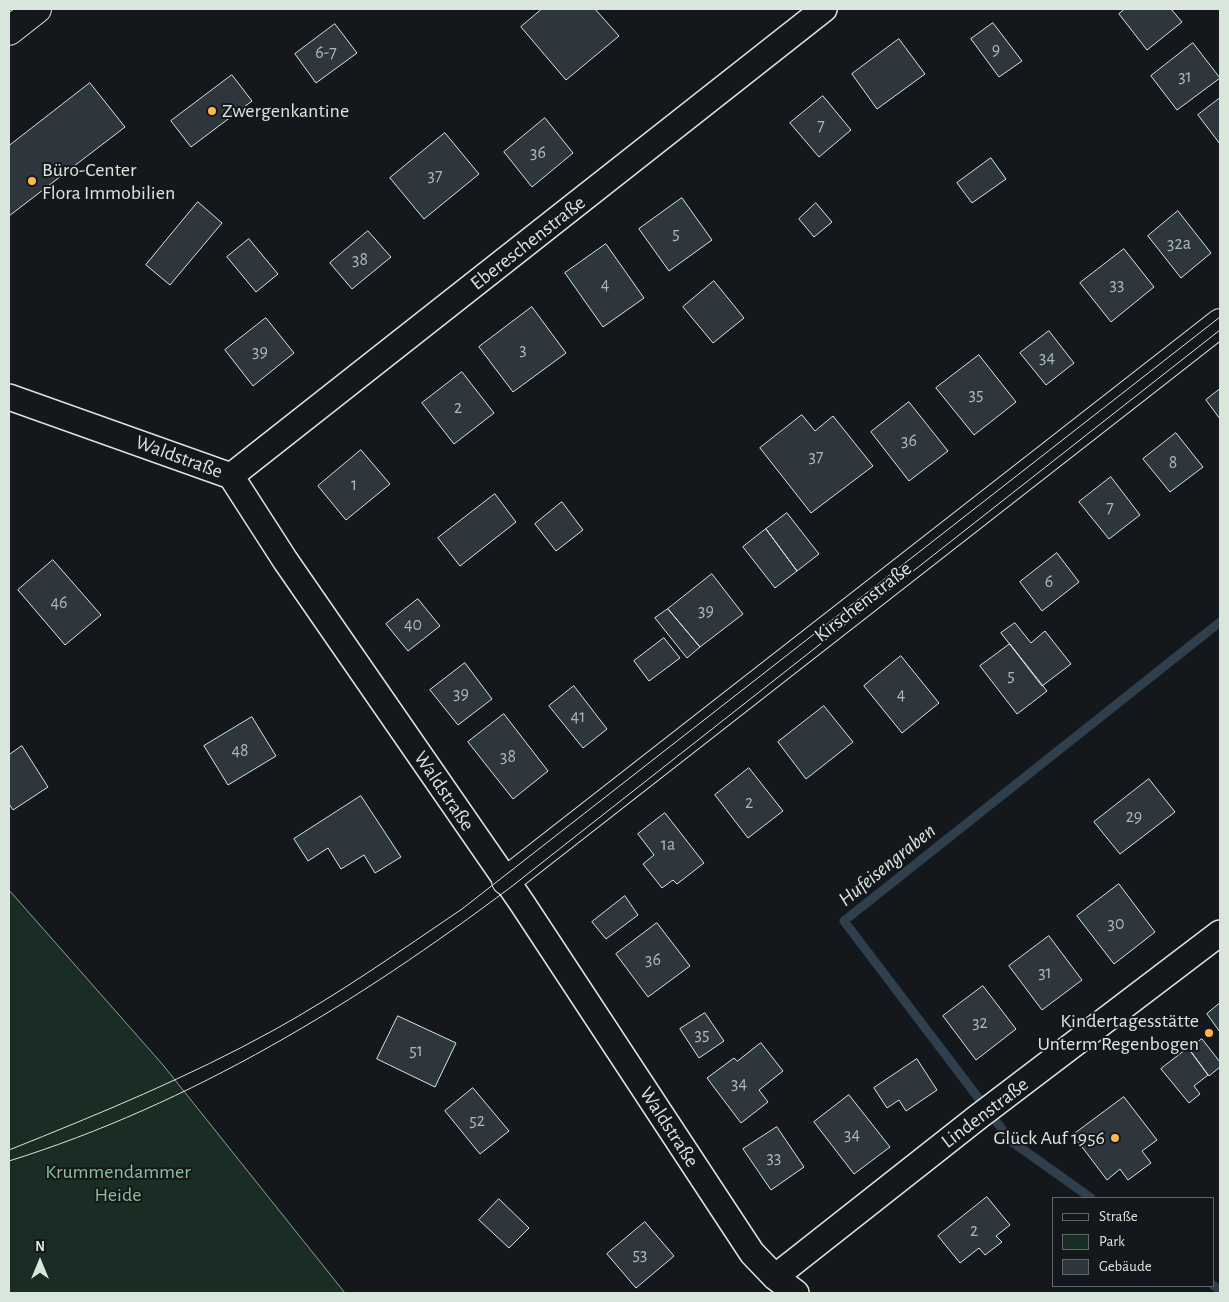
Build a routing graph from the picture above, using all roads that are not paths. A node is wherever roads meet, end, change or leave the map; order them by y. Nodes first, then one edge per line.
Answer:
1 (37, 9) edge
2 (824, 9) edge
3 (9, 31) edge
4 (1220, 323) edge
5 (9, 397) edge
6 (231, 476) junction
7 (506, 881) junction
8 (1220, 933) edge
9 (775, 1277) junction
10 (796, 1293) edge

1 - 3 street
2 - 6 street, Ebereschenstraße
4 - 7 street, Kirschenstraße
5 - 6 street, Waldstraße
6 - 7 street, Waldstraße
7 - 9 street, Waldstraße
8 - 9 street, Lindenstraße
9 - 10 street, Waldstraße

